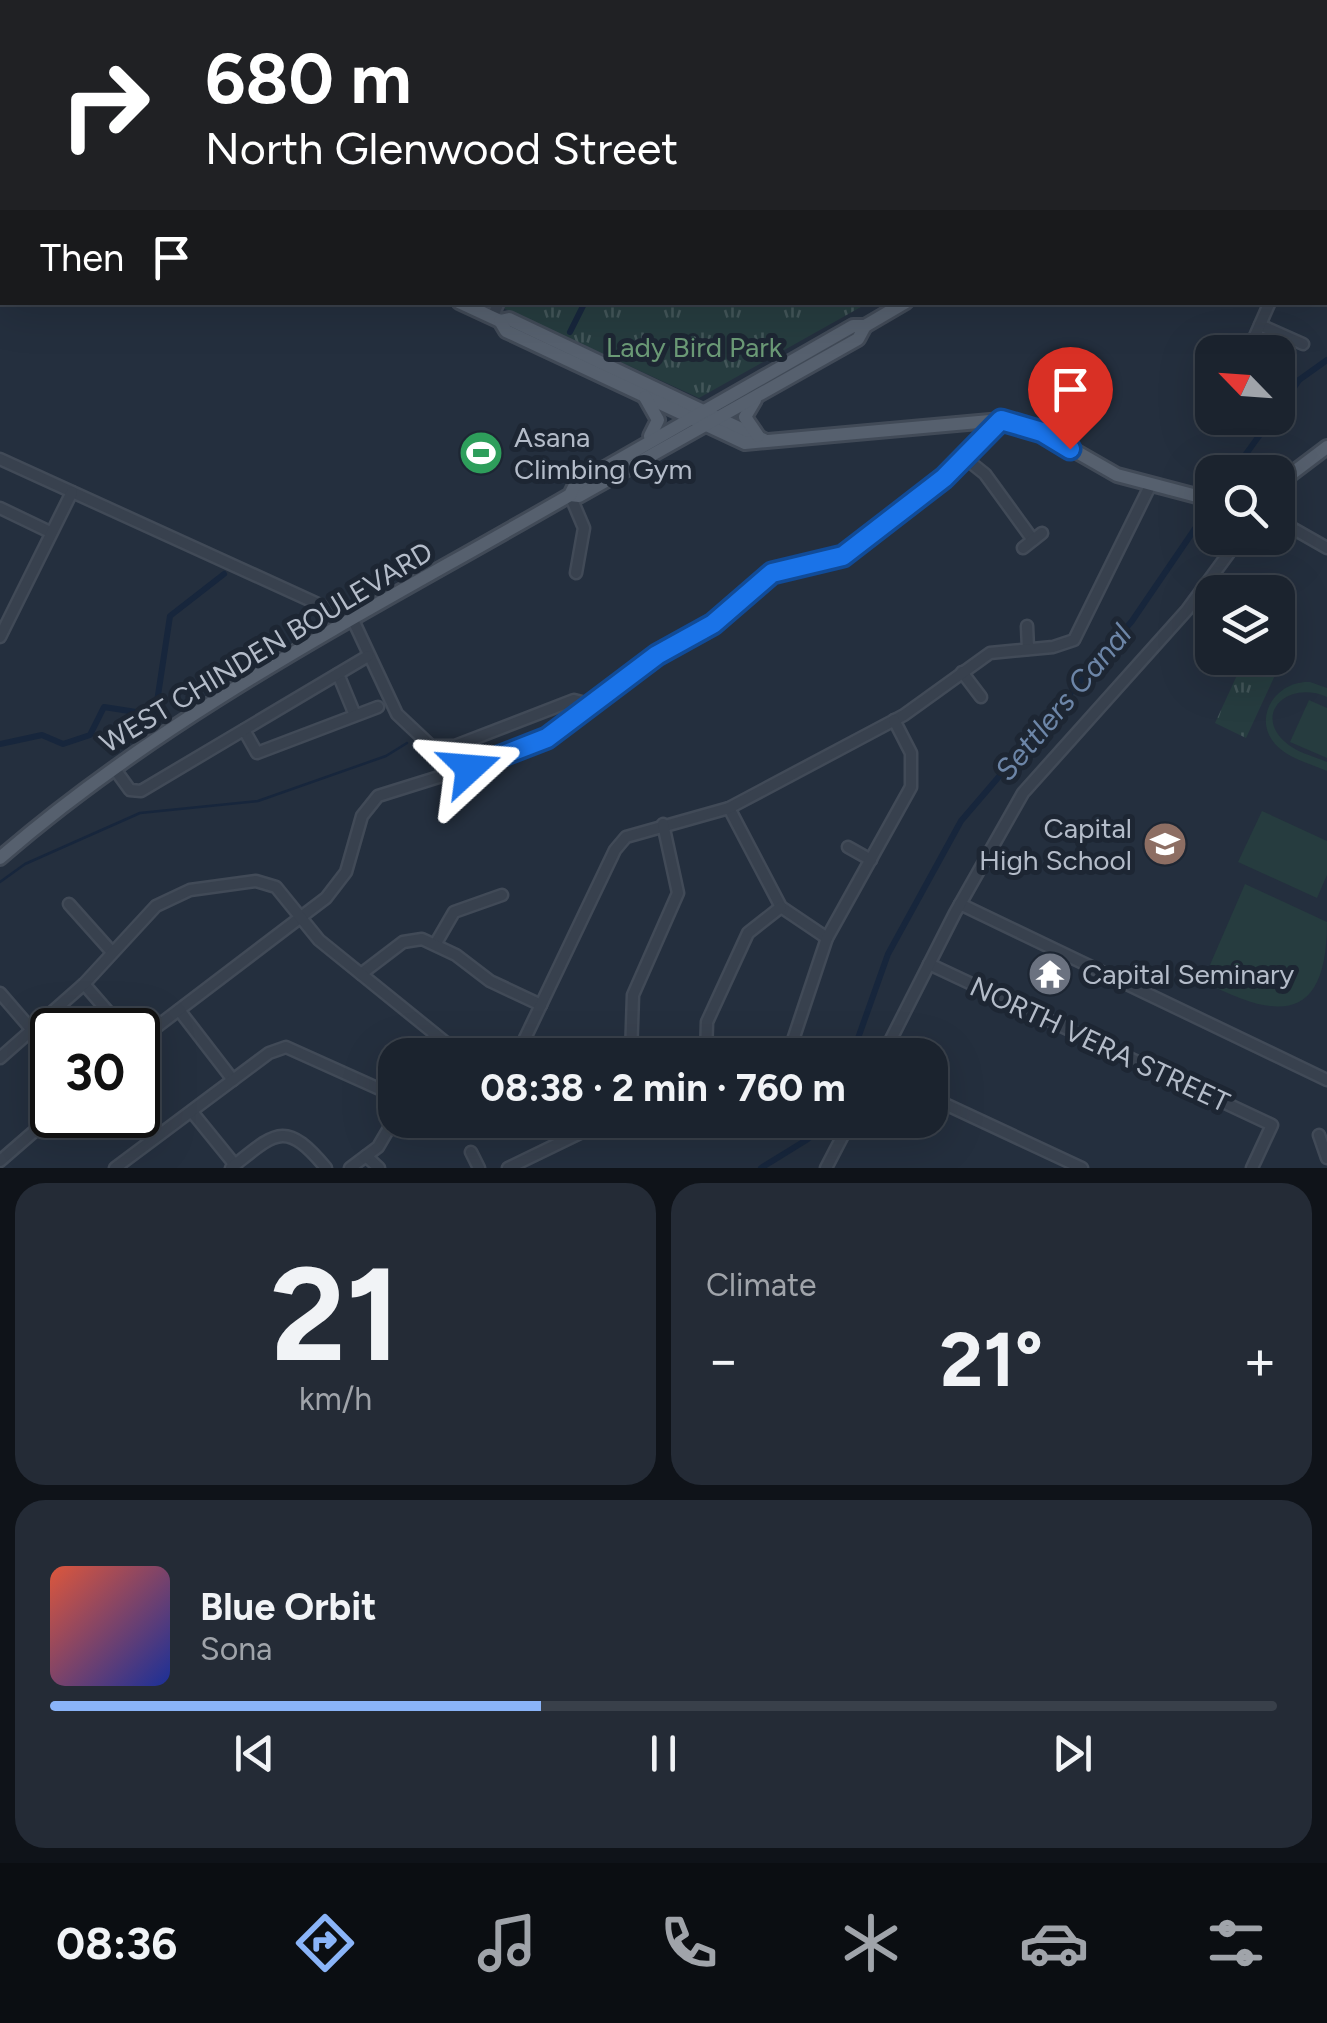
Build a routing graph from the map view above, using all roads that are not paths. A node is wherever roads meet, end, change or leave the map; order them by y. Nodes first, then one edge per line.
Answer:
1 (466, 305) edge
2 (498, 305) edge
3 (901, 305) edge
4 (1269, 305) edge
5 (496, 320) junction
6 (1260, 324) junction
7 (864, 326) junction
8 (1255, 335) edge
9 (1303, 344) dead end
10 (762, 392) junction
11 (644, 395) junction
12 (702, 418) junction
13 (1001, 420) junction
14 (761, 438) junction
15 (647, 441) junction
16 (1327, 447) edge
17 (965, 458) junction
18 (0, 459) edge
19 (1295, 471) edge
20 (1152, 484) junction
21 (72, 492) junction
22 (1195, 495) edge
23 (570, 496) junction
24 (0, 508) edge
25 (1295, 530) edge
26 (50, 532) junction
27 (1033, 540) dead end
28 (1327, 548) edge
29 (1227, 555) edge
30 (576, 573) dead end
31 (353, 620) junction
32 (1027, 626) dead end
33 (0, 637) edge
34 (1028, 649) junction
35 (368, 656) junction
36 (962, 672) junction
37 (338, 674) junction
38 (981, 697) dead end
39 (589, 704) junction
40 (378, 706) dead end
41 (355, 715) junction
42 (894, 720) junction
43 (244, 730) junction
44 (114, 768) junction
45 (729, 808) junction
46 (664, 824) junction
47 (848, 847) dead end
48 (0, 858) edge
49 (870, 860) junction
50 (502, 895) dead end
51 (68, 904) dead end
52 (960, 904) junction
53 (781, 907) junction
54 (302, 916) junction
55 (828, 938) junction
56 (436, 944) junction
57 (111, 951) junction
58 (929, 964) junction
59 (361, 974) junction
60 (84, 984) junction
61 (0, 993) edge
62 (541, 1005) junction
63 (57, 1008) edge
64 (105, 1008) edge
65 (179, 1010) junction
66 (160, 1025) edge
67 (30, 1028) edge
68 (30, 1032) edge
69 (435, 1034) junction
70 (433, 1038) edge
71 (442, 1038) edge
72 (525, 1038) edge
73 (632, 1038) edge
74 (707, 1038) edge
75 (794, 1038) edge
76 (892, 1038) edge
77 (0, 1058) edge
78 (233, 1080) junction
79 (1327, 1080) edge
80 (378, 1089) edge
81 (948, 1105) edge
82 (192, 1112) junction
83 (30, 1135) edge
84 (1319, 1135) dead end
85 (385, 1138) edge
86 (565, 1138) edge
87 (842, 1138) edge
88 (471, 1152) dead end
89 (366, 1156) junction
90 (1327, 1158) edge
91 (0, 1161) edge
92 (233, 1166) edge
93 (114, 1168) edge
94 (326, 1168) edge
95 (350, 1168) edge
96 (379, 1168) edge
97 (479, 1168) edge
98 (508, 1168) edge
99 (826, 1168) edge
100 (1082, 1168) edge
101 (1252, 1168) edge

1 - 5 main road
2 - 5 street
3 - 7 main road, WEST CHINDEN BOULEVARD
4 - 6 street
5 - 11 main road
5 - 12 main road
6 - 8 street
6 - 9 street
7 - 10 main road, WEST CHINDEN BOULEVARD
7 - 12 main road, WEST CHINDEN BOULEVARD
10 - 12 main road, WEST CHINDEN BOULEVARD
10 - 14 main road
11 - 12 main road
11 - 15 main road
12 - 14 main road
12 - 15 main road, WEST CHINDEN BOULEVARD
12 - 23 main road, WEST CHINDEN BOULEVARD
13 - 14 main road
13 - 17 street
13 - 20 main road
15 - 23 main road, WEST CHINDEN BOULEVARD
16 - 19 main road
17 - 27 street
17 - 39 street
18 - 21 street
20 - 22 main road
20 - 34 street
21 - 26 street
21 - 31 street
23 - 30 street
23 - 31 main road, WEST CHINDEN BOULEVARD
24 - 26 street
25 - 28 street
26 - 33 street
29 - 52 street
31 - 35 street
31 - 44 main road, WEST CHINDEN BOULEVARD
32 - 34 street
34 - 36 street
35 - 37 street
35 - 39 street
36 - 38 street
36 - 42 street
37 - 41 street
37 - 43 street
39 - 54 street
40 - 41 street
41 - 43 street
42 - 45 street
42 - 49 street
43 - 44 street
44 - 48 main road, WEST CHINDEN BOULEVARD
45 - 46 street
45 - 53 street
46 - 62 street
46 - 73 street
47 - 49 street
49 - 55 street
50 - 56 street
51 - 57 street
52 - 58 street
52 - 79 street
53 - 55 street
53 - 74 street
54 - 57 street
54 - 59 street
54 - 65 street
55 - 75 street
56 - 59 street
56 - 62 street
57 - 60 street
58 - 76 street
58 - 101 street, NORTH VERA STREET
59 - 69 street
60 - 63 street
60 - 64 street
61 - 67 street
62 - 72 street
65 - 66 street
65 - 78 street
68 - 77 street
69 - 70 street
69 - 71 street
78 - 80 street
78 - 82 street
81 - 100 street
82 - 92 street
82 - 93 street
83 - 91 street
84 - 90 street
85 - 89 street
86 - 98 street
87 - 99 street
88 - 97 street
89 - 95 street
89 - 96 street
92 - 94 street

